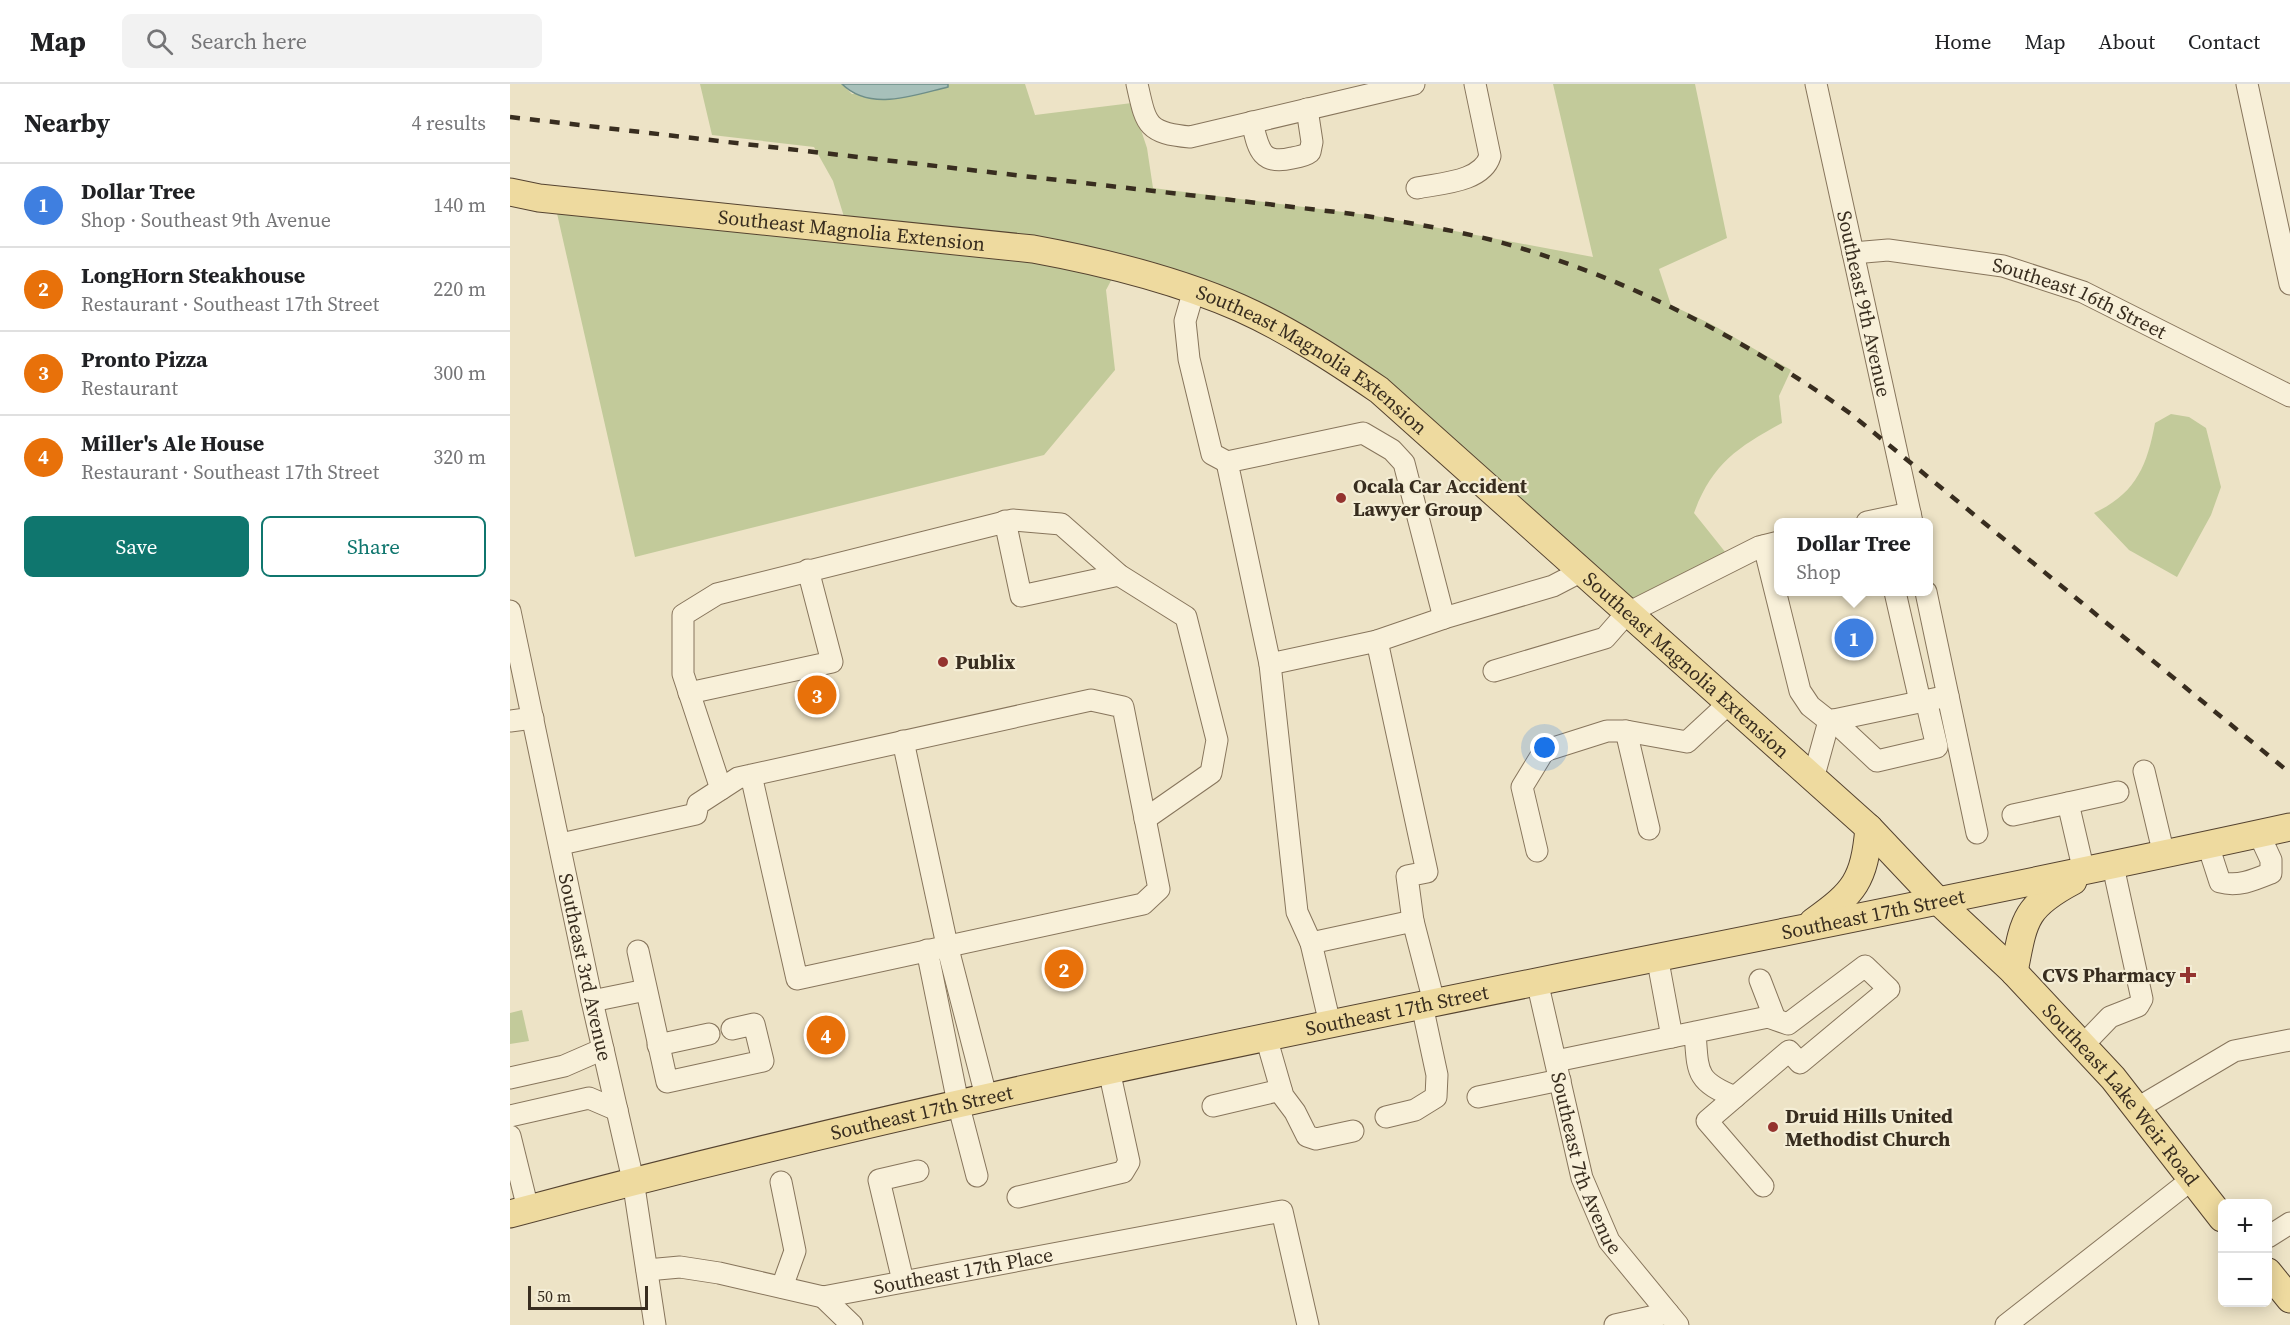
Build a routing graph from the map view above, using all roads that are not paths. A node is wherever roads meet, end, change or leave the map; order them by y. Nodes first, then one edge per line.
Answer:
1 (1137, 84) edge
2 (1414, 84) edge
3 (1475, 84) edge
4 (1816, 84) edge
5 (2247, 84) edge
6 (1306, 109) junction
7 (1252, 122) junction
8 (1417, 188) dead end
9 (510, 192) edge
10 (1853, 253) junction
11 (2290, 284) edge
12 (1194, 290) junction
13 (2290, 396) edge
14 (1227, 462) junction
15 (1911, 518) edge
16 (1005, 521) junction
17 (1772, 544) edge
18 (1774, 563) edge
19 (808, 570) junction
20 (1580, 572) junction
21 (1119, 575) junction
22 (1779, 596) edge
23 (1896, 596) edge
24 (1927, 596) edge
25 (510, 611) edge
26 (1626, 614) junction
27 (1444, 618) junction
28 (1377, 641) junction
29 (1270, 664) junction
30 (1494, 671) dead end
31 (689, 693) junction
32 (1948, 696) junction
33 (1923, 701) junction
34 (1728, 704) junction
35 (533, 718) junction
36 (1831, 720) junction
37 (510, 721) edge
38 (1626, 731) junction
39 (903, 741) junction
40 (2144, 771) dead end
41 (751, 775) junction
42 (1813, 779) junction
43 (721, 789) junction
44 (2118, 792) dead end
45 (2068, 802) junction
46 (2013, 815) dead end
47 (1145, 819) junction
48 (2290, 827) edge
49 (1869, 828) junction
50 (1648, 829) dead end
51 (1977, 833) dead end
52 (2259, 834) junction
53 (561, 844) junction
54 (2208, 845) junction
55 (1536, 851) dead end
56 (2164, 855) junction
57 (2098, 869) junction
58 (1937, 900) junction
59 (1413, 921) junction
60 (1804, 928) junction
61 (1311, 943) junction
62 (937, 947) junction
63 (638, 951) dead end
64 (1657, 956) junction
65 (2014, 972) junction
66 (1760, 980) dead end
67 (1537, 981) junction
68 (646, 990) junction
69 (592, 1000) junction
70 (1428, 1003) junction
71 (1771, 1018) junction
72 (1330, 1024) junction
73 (732, 1029) dead end
74 (1695, 1032) junction
75 (709, 1034) dead end
76 (1266, 1037) junction
77 (1671, 1037) junction
78 (2290, 1040) edge
79 (658, 1045) junction
80 (2083, 1045) junction
81 (1789, 1051) junction
82 (605, 1058) junction
83 (1109, 1070) junction
84 (1558, 1071) junction
85 (510, 1078) edge
86 (1281, 1090) junction
87 (986, 1096) junction
88 (1478, 1097) dead end
89 (1735, 1097) junction
90 (958, 1102) junction
91 (1213, 1106) dead end
92 (2136, 1109) junction
93 (616, 1110) junction
94 (510, 1116) edge
95 (1386, 1117) dead end
96 (1353, 1131) dead end
97 (510, 1136) edge
98 (918, 1171) dead end
99 (976, 1176) dead end
100 (633, 1180) junction
101 (2191, 1180) junction
102 (781, 1182) dead end
103 (1763, 1186) dead end
104 (1018, 1197) dead end
105 (519, 1211) edge
106 (2218, 1212) edge
107 (2290, 1223) edge
108 (2272, 1234) edge
109 (647, 1270) junction
110 (2272, 1277) edge
111 (903, 1281) junction
112 (782, 1287) junction
113 (823, 1297) junction
114 (2290, 1299) edge
115 (1673, 1319) edge
116 (655, 1325) edge
117 (852, 1325) edge
118 (1308, 1325) edge
119 (1616, 1325) edge
120 (2006, 1325) edge

1 - 7 street
2 - 6 street
3 - 8 street
4 - 10 street, Southeast 9th Avenue
5 - 11 street
6 - 7 street
6 - 7 street
9 - 12 main road, Southeast Magnolia Extension
10 - 13 street, Southeast 16th Street
10 - 15 street, Southeast 9th Avenue
12 - 14 street
12 - 20 main road, Southeast Magnolia Extension
14 - 27 street
14 - 29 street
16 - 19 street
16 - 21 street
16 - 21 street
17 - 18 street
17 - 26 street
19 - 31 street
19 - 31 street
20 - 26 main road, Southeast Magnolia Extension
20 - 27 street
21 - 47 street
22 - 36 street
23 - 33 street
24 - 32 street
25 - 35 street, Southeast 3rd Avenue
26 - 30 street
26 - 34 main road, Southeast Magnolia Extension
27 - 28 street
28 - 29 street
28 - 59 street
29 - 61 street
31 - 43 street
32 - 33 street
32 - 51 street
33 - 36 street
33 - 36 street
34 - 38 street
34 - 42 main road, Southeast Magnolia Extension
35 - 37 street
35 - 53 street, Southeast 3rd Avenue
36 - 42 street
38 - 50 street
38 - 55 street
39 - 41 street
39 - 47 street
39 - 62 street
40 - 56 street
41 - 43 street
41 - 62 street
42 - 49 main road, Southeast Magnolia Extension
43 - 53 street
44 - 45 street
45 - 46 street
45 - 57 street
47 - 62 street
48 - 52 main road, Southeast 17th Street
49 - 58 main road, Southeast Magnolia Extension
49 - 60 main road
52 - 54 main road, Southeast 17th Street
52 - 54 street
53 - 69 street, Southeast 3rd Avenue
54 - 56 main road, Southeast 17th Street
56 - 57 main road, Southeast 17th Street
57 - 58 main road, Southeast 17th Street
57 - 65 main road
57 - 80 street
58 - 60 main road, Southeast 17th Street
58 - 65 main road, Southeast Lake Weir Road
59 - 61 street
59 - 70 street
60 - 64 main road, Southeast 17th Street
61 - 72 street
62 - 87 street
62 - 90 street
63 - 68 street
64 - 67 main road, Southeast 17th Street
64 - 77 street
65 - 80 main road, Southeast Lake Weir Road
66 - 71 street
67 - 70 main road, Southeast 17th Street
67 - 84 street, Southeast 7th Avenue
68 - 69 street
68 - 79 street
69 - 82 street, Southeast 3rd Avenue
70 - 72 main road, Southeast 17th Street
70 - 95 street
71 - 74 street
71 - 81 street
71 - 81 street
72 - 76 main road, Southeast 17th Street
73 - 79 street
74 - 77 street
74 - 89 street
75 - 79 street
76 - 83 main road, Southeast 17th Street
76 - 86 street
77 - 84 street
78 - 92 street
80 - 92 main road, Southeast Lake Weir Road
81 - 89 street
82 - 85 street
82 - 93 street, Southeast 3rd Avenue
83 - 87 main road, Southeast 17th Street
83 - 104 street
84 - 88 street
84 - 115 street, Southeast 7th Avenue
86 - 91 street
86 - 96 street
87 - 90 main road, Southeast 17th Street
89 - 103 street
90 - 99 street
90 - 100 main road, Southeast 17th Street
92 - 101 main road, Southeast Lake Weir Road
93 - 94 street
93 - 100 street, Southeast 3rd Avenue
97 - 105 street
98 - 111 street
100 - 105 main road, Southeast 17th Street
100 - 109 street, Southeast 3rd Avenue
101 - 106 main road, Southeast Lake Weir Road
101 - 120 street
102 - 112 street
107 - 108 street
109 - 112 street, Southeast 17th Place
109 - 116 street, Southeast 3rd Avenue
110 - 114 main road
111 - 113 street, Southeast 17th Place
111 - 118 street, Southeast 17th Place
112 - 113 street, Southeast 17th Place
113 - 117 street
115 - 119 street

